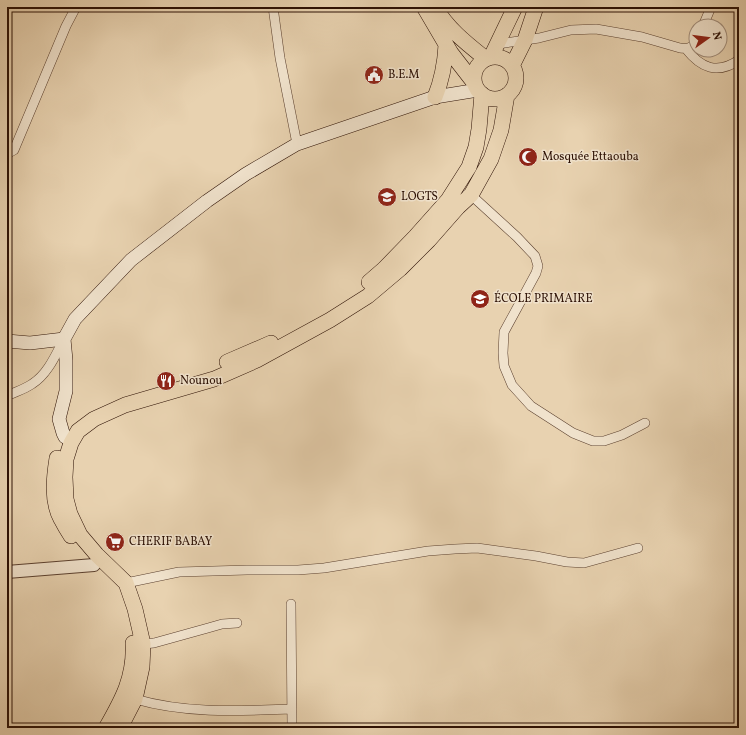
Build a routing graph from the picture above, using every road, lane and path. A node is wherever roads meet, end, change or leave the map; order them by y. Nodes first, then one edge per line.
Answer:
1 (76, 7) edge
2 (273, 7) edge
3 (424, 7) edge
4 (435, 7) edge
5 (515, 7) edge
6 (536, 7) edge
7 (711, 7) edge
8 (706, 18) edge
9 (525, 40) junction
10 (446, 45) junction
11 (686, 49) joint
12 (491, 53) junction
13 (739, 60) edge
14 (730, 64) junction
15 (512, 66) junction
16 (739, 70) edge
17 (478, 89) junction
18 (507, 95) junction
19 (435, 97) junction
20 (297, 144) junction
21 (7, 154) edge
22 (455, 188) junction
23 (471, 195) junction
24 (64, 338) junction
25 (7, 341) edge
26 (7, 396) edge
27 (644, 423) dead end
28 (65, 437) junction
29 (638, 548) dead end
30 (94, 565) junction
31 (7, 572) edge
32 (126, 583) junction
33 (291, 604) dead end
34 (236, 623) dead end
35 (143, 644) junction
36 (135, 699) junction
37 (292, 709) junction
38 (106, 728) edge
39 (120, 728) edge
40 (292, 728) edge

1 - 21 street
2 - 20 street
3 - 10 main road
4 - 12 main road
5 - 12 main road
6 - 9 main road
7 - 8 street
9 - 11 street
9 - 12 street
9 - 15 main road
10 - 17 main road
10 - 19 main road
11 - 14 street
12 - 15 main road
12 - 17 main road
13 - 14 street
14 - 16 street
15 - 18 main road
17 - 18 main road
17 - 19 main road
17 - 22 main road
18 - 23 main road
19 - 20 main road
20 - 24 main road
22 - 23 street
22 - 28 main road
23 - 27 street
23 - 32 main road
24 - 25 main road
24 - 26 street
24 - 28 main road
28 - 30 main road
29 - 32 street
30 - 31 street
30 - 38 main road
32 - 35 main road
33 - 37 street
34 - 35 street
35 - 36 main road
36 - 37 street
36 - 39 main road
37 - 40 street

